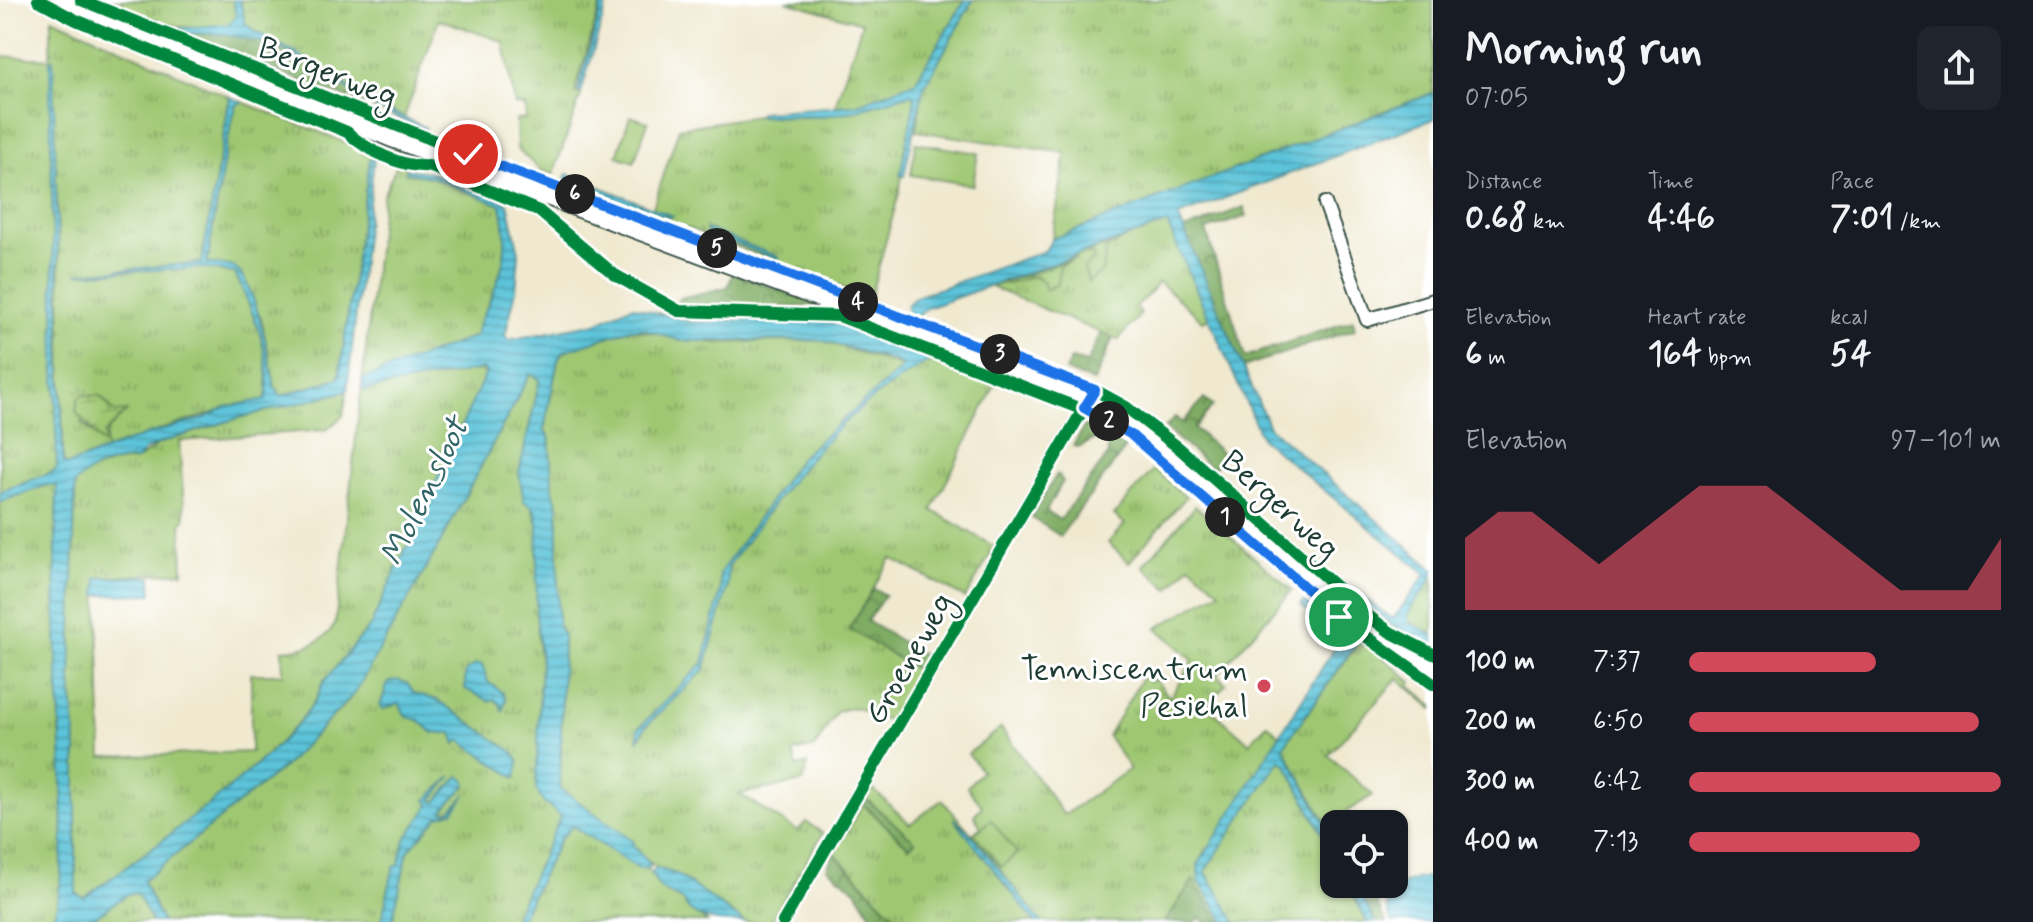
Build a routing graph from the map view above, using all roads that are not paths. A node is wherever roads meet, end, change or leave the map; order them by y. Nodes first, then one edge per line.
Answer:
1 (59, 0) edge
2 (1325, 203) dead end
3 (1433, 300) edge
4 (1082, 410) junction
5 (1433, 670) edge
6 (783, 922) edge

1 - 4 main road, Bergerweg
2 - 3 street
4 - 5 main road, Bergerweg
4 - 6 street, Groeneweg

